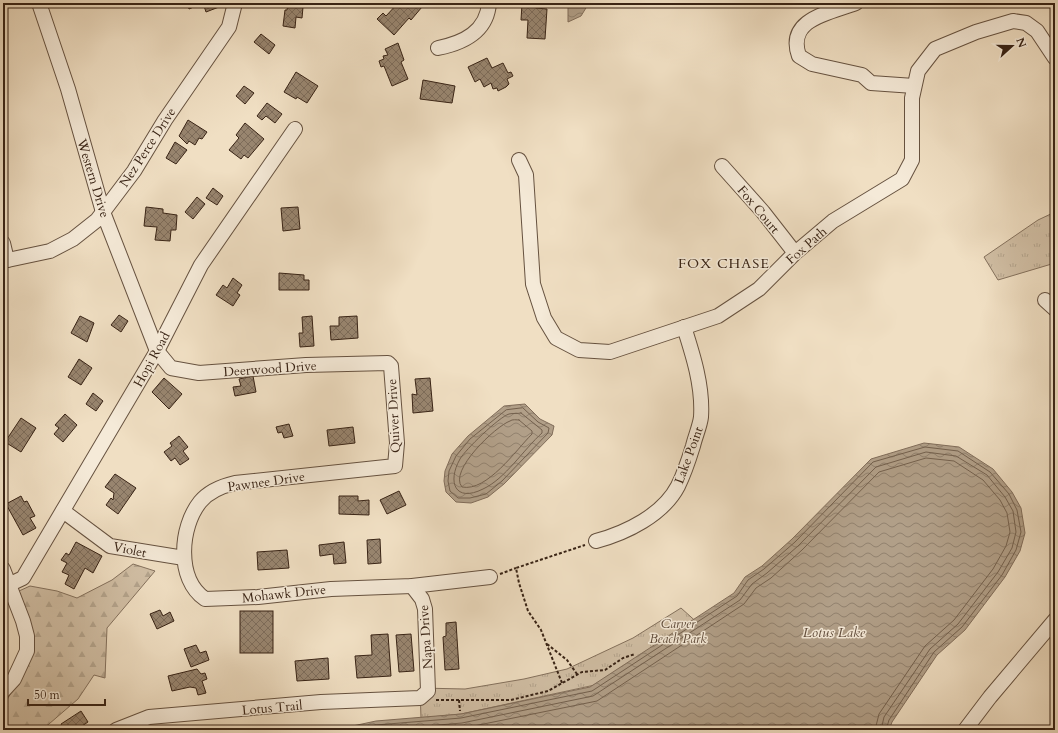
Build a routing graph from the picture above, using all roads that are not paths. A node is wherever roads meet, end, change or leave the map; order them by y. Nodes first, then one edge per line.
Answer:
1 (39, 3) edge
2 (235, 3) edge
3 (489, 3) edge
4 (856, 3) edge
5 (438, 48) dead end
6 (1055, 58) edge
7 (914, 86) junction
8 (295, 129) dead end
9 (519, 160) dead end
10 (722, 166) dead end
11 (103, 212) junction
12 (3, 243) edge
13 (795, 253) junction
14 (5, 260) edge
15 (684, 327) junction
16 (157, 351) junction
17 (391, 366) joint
18 (395, 466) joint
19 (62, 511) junction
20 (596, 541) road end
21 (184, 558) junction
22 (3, 569) edge
23 (490, 577) road end
24 (7, 586) junction
25 (412, 586) junction
26 (1055, 620) edge
27 (3, 691) edge
28 (426, 692) joint
29 (116, 730) edge
30 (965, 730) edge

1 - 11 street, Western Drive
2 - 11 street, Nez Perce Drive
3 - 5 street
4 - 7 street
6 - 7 street, Fox Path
7 - 13 street, Fox Path
8 - 16 street, Hopi Road
9 - 15 street, Fox Path
10 - 13 street, Fox Court
11 - 14 street, Nez Perce Drive
11 - 16 street, Western Drive
12 - 14 street
13 - 15 street, Fox Path
15 - 20 street, Lake Point
16 - 17 street, Deerwood Drive
16 - 19 street, Hopi Road
17 - 18 street, Quiver Drive
18 - 21 street, Pawnee Drive
19 - 21 street, Violet
19 - 24 street, Hopi Road
21 - 25 street, Mohawk Drive
22 - 24 street
23 - 25 street
24 - 27 street
25 - 28 street, Napa Drive
26 - 30 street
28 - 29 street, Lotus Trail

